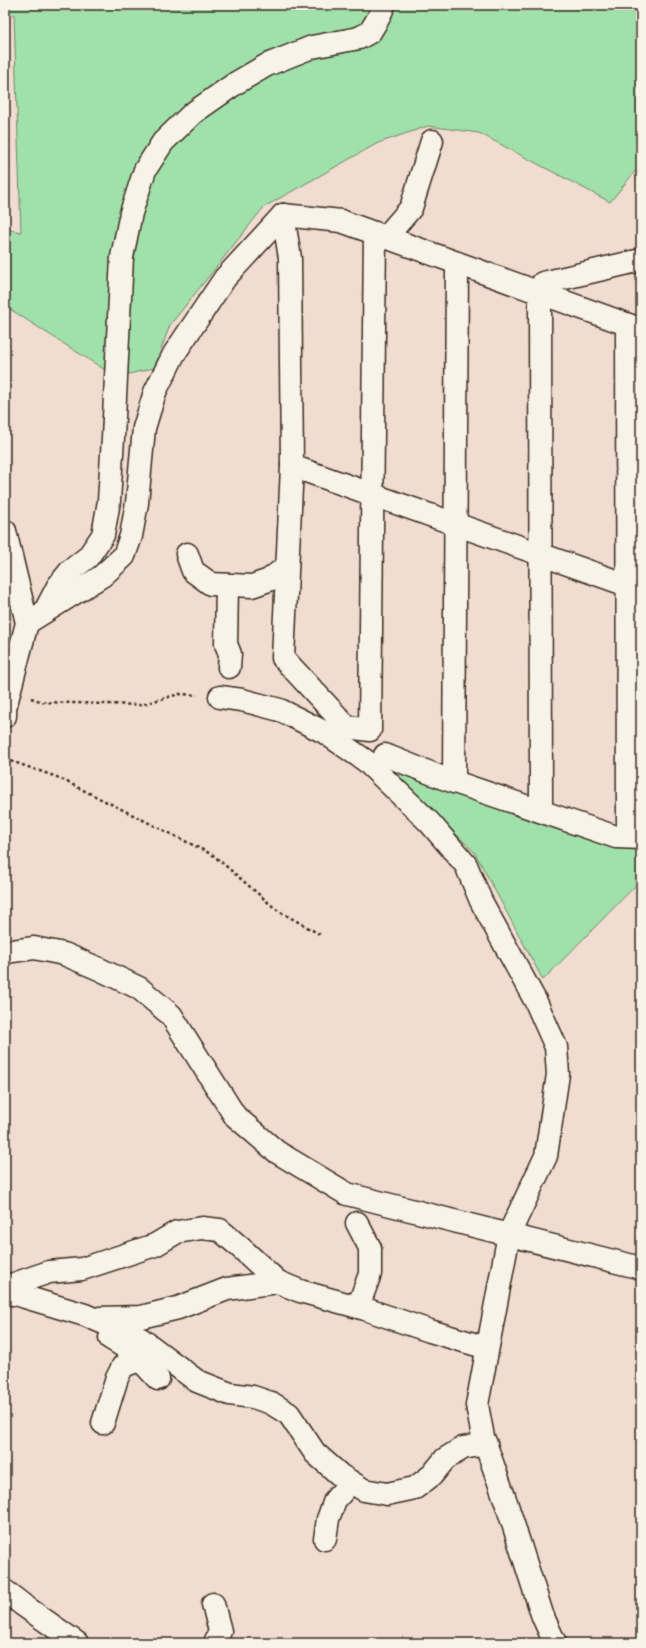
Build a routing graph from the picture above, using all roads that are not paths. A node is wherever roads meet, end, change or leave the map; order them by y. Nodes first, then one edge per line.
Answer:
1 (384, 5) edge
2 (432, 141) dead end
3 (283, 215) junction
4 (380, 235) junction
5 (641, 260) edge
6 (457, 263) junction
7 (540, 293) junction
8 (634, 327) edge
9 (292, 466) junction
10 (373, 495) junction
11 (455, 524) junction
12 (5, 531) edge
13 (187, 554) dead end
14 (542, 555) junction
15 (287, 566) junction
16 (227, 585) junction
17 (634, 588) edge
18 (45, 611) junction
19 (27, 622) junction
20 (229, 667) dead end
21 (220, 697) road end
22 (5, 716) edge
23 (385, 755) dead end
24 (454, 782) junction
25 (541, 811) junction
26 (635, 838) edge
27 (5, 952) edge
28 (357, 1223) dead end
29 (509, 1234) junction
30 (641, 1268) edge
31 (278, 1282) junction
32 (5, 1287) edge
33 (5, 1294) edge
34 (358, 1307) junction
35 (91, 1318) junction
36 (487, 1348) junction
37 (140, 1360) junction
38 (158, 1379) dead end
39 (103, 1423) dead end
40 (486, 1444) junction
41 (351, 1482) junction
42 (325, 1539) dead end
43 (5, 1591) edge
44 (213, 1604) dead end
45 (77, 1643) edge
46 (215, 1643) edge
47 (556, 1643) edge

1 - 18 street
2 - 4 street
3 - 4 street
3 - 9 street
3 - 18 street
4 - 6 street
4 - 10 street
5 - 7 street
6 - 7 street
6 - 11 street
7 - 8 street
7 - 14 street
8 - 17 street
9 - 10 street
9 - 15 street
10 - 11 street
10 - 15 street
11 - 14 street
11 - 24 street
12 - 19 street
13 - 16 street
14 - 17 street
14 - 25 street
15 - 16 street
16 - 20 street
17 - 26 street
18 - 19 street
19 - 22 street
21 - 29 street
23 - 24 street
24 - 25 street
25 - 26 street
27 - 29 street
28 - 34 street
29 - 30 street
29 - 36 street
31 - 32 street
31 - 34 street
31 - 35 street
33 - 35 street
34 - 36 street
35 - 37 street
35 - 41 street
36 - 40 street
37 - 38 street
37 - 39 street
40 - 41 street
40 - 47 street
41 - 42 street
43 - 45 street
44 - 46 street

